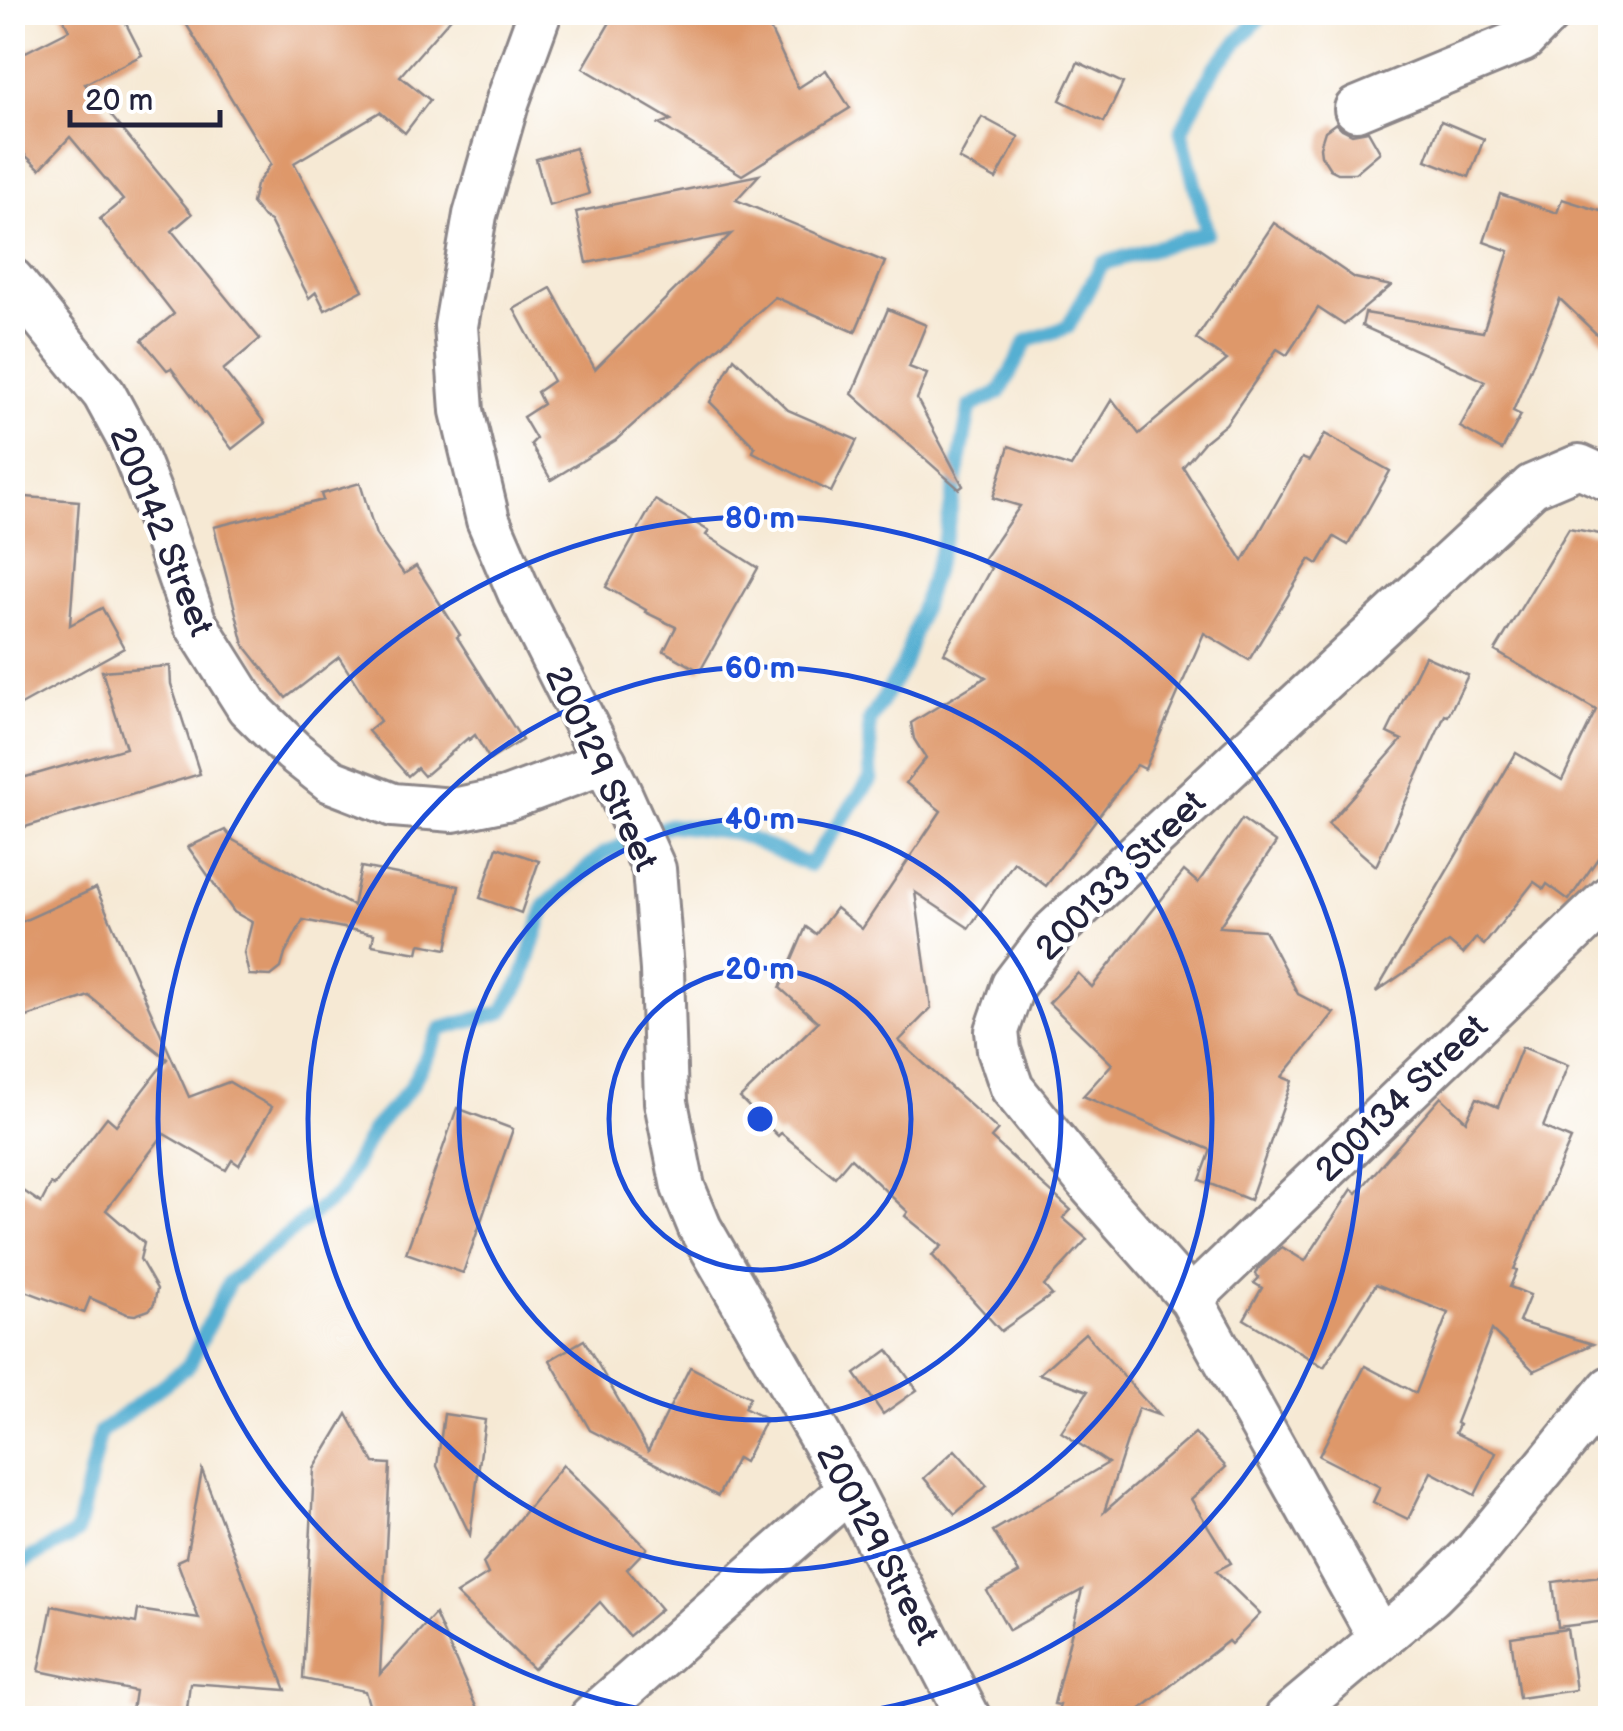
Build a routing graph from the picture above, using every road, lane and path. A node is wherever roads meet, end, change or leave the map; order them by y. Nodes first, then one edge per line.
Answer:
1 (540, 12) edge
2 (1550, 12) edge
3 (1356, 110) dead end
4 (12, 280) edge
5 (1610, 480) edge
6 (612, 778) junction
7 (1610, 897) edge
8 (1191, 1299) junction
9 (1610, 1388) edge
10 (850, 1489) junction
11 (1380, 1638) junction
12 (592, 1718) edge
13 (970, 1718) edge
14 (1286, 1718) edge

1 - 6 street, 200129 Street
2 - 3 street
4 - 6 street, 200142 Street
5 - 8 street, 200133 Street
6 - 10 street, 200129 Street
7 - 8 street, 200134 Street
8 - 11 street, 200133 Street
9 - 11 street
10 - 12 street
10 - 13 street, 200129 Street
11 - 14 street

